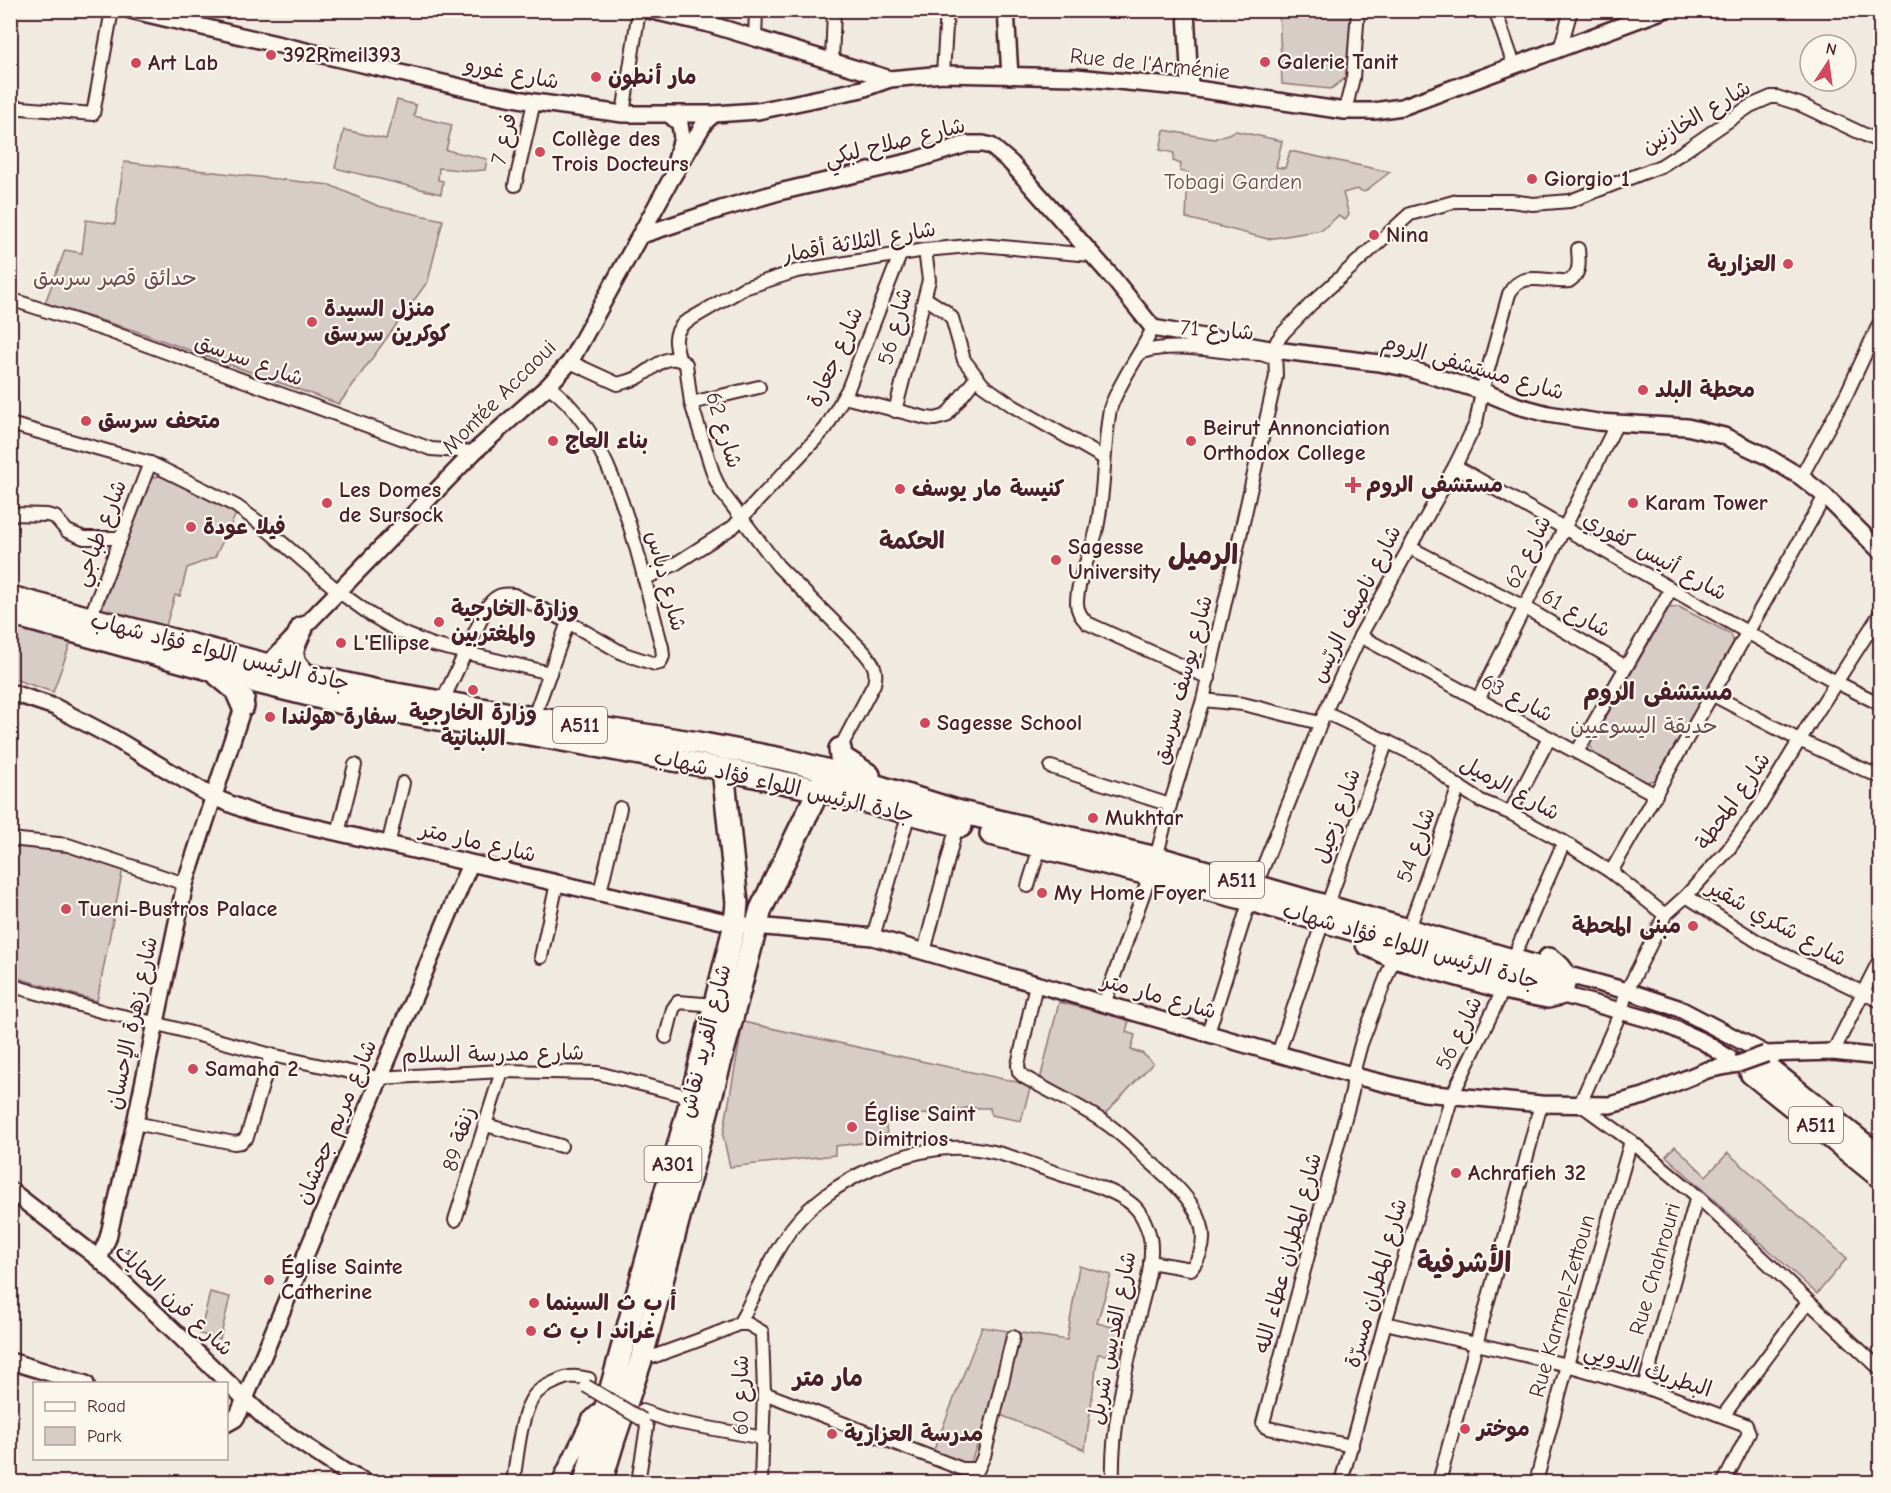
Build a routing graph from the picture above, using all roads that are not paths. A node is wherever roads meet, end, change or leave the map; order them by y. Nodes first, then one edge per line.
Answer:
1 (112, 10) edge
2 (130, 10) edge
3 (639, 10) edge
4 (648, 10) edge
5 (756, 10) edge
6 (834, 10) edge
7 (947, 10) edge
8 (1006, 10) edge
9 (1186, 10) edge
10 (1358, 10) edge
11 (1495, 10) edge
12 (1571, 10) edge
13 (1664, 10) edge
14 (192, 18) edge
15 (755, 39) junction
16 (1560, 49) junction
17 (832, 62) junction
18 (1514, 65) junction
19 (863, 72) junction
20 (943, 74) junction
21 (1010, 76) junction
22 (890, 79) junction
23 (1190, 88) junction
24 (862, 89) junction
25 (534, 102) junction
26 (10, 107) edge
27 (1345, 111) junction
28 (623, 114) junction
29 (714, 114) junction
30 (670, 115) junction
31 (1881, 142) edge
32 (670, 181) junction
33 (515, 185) dead end
34 (639, 236) junction
35 (1578, 249) dead end
36 (925, 250) junction
37 (900, 255) junction
38 (1091, 255) junction
39 (925, 298) junction
40 (10, 299) edge
41 (1881, 322) edge
42 (1153, 328) junction
43 (1275, 350) junction
44 (1142, 352) junction
45 (675, 359) junction
46 (570, 362) junction
47 (1276, 376) junction
48 (976, 378) junction
49 (548, 386) junction
50 (759, 387) dead end
51 (1482, 391) junction
52 (844, 397) junction
53 (691, 403) junction
54 (895, 411) junction
55 (1617, 423) junction
56 (10, 424) edge
57 (474, 452) junction
58 (1104, 458) junction
59 (150, 463) junction
60 (1455, 466) junction
61 (1801, 477) junction
62 (1825, 496) junction
63 (10, 514) edge
64 (742, 518) junction
65 (1563, 529) junction
66 (122, 538) junction
67 (1409, 548) junction
68 (1881, 550) edge
69 (644, 579) junction
70 (1671, 590) junction
71 (338, 591) junction
72 (10, 597) edge
73 (1524, 607) junction
74 (10, 614) edge
75 (1881, 614) edge
76 (90, 618) junction
77 (568, 622) junction
78 (302, 628) junction
79 (1747, 632) junction
80 (1360, 636) junction
81 (465, 652) junction
82 (245, 658) junction
83 (268, 664) junction
84 (201, 666) junction
85 (1626, 667) junction
86 (550, 673) junction
87 (306, 675) junction
88 (1209, 678) junction
89 (252, 681) junction
90 (1836, 682) junction
91 (288, 690) junction
92 (10, 692) edge
93 (1713, 695) junction
94 (1203, 700) junction
95 (1478, 700) junction
96 (442, 702) junction
97 (1881, 704) edge
98 (243, 706) junction
99 (1323, 718) junction
100 (531, 726) junction
101 (1549, 738) junction
102 (1799, 740) junction
103 (1387, 741) junction
104 (840, 748) junction
105 (1577, 752) junction
106 (650, 755) junction
107 (355, 765) dead end
108 (1051, 767) dead end
109 (723, 769) junction
110 (829, 771) junction
111 (1881, 777) edge
112 (403, 783) dead end
113 (1459, 786) junction
114 (818, 790) junction
115 (1656, 795) junction
116 (213, 797) junction
117 (727, 802) junction
118 (1170, 805) junction
119 (913, 807) junction
120 (620, 808) dead end
121 (1510, 813) junction
122 (957, 825) junction
123 (338, 833) junction
124 (10, 839) edge
125 (1564, 842) junction
126 (388, 845) junction
127 (1041, 847) junction
128 (470, 864) junction
129 (1153, 866) junction
130 (1611, 872) junction
131 (557, 883) junction
132 (185, 884) junction
133 (1028, 886) dead end
134 (600, 892) junction
135 (1253, 893) junction
136 (1686, 896) junction
137 (1325, 913) junction
138 (1665, 915) junction
139 (1413, 916) junction
140 (1346, 920) junction
141 (754, 921) junction
142 (873, 937) junction
143 (1518, 947) junction
144 (924, 952) junction
145 (541, 957) dead end
146 (1394, 957) junction
147 (1881, 959) edge
148 (1557, 981) junction
149 (1036, 984) junction
150 (10, 986) edge
151 (1504, 988) junction
152 (1627, 991) junction
153 (1862, 994) junction
154 (1881, 1001) edge
155 (1104, 1004) junction
156 (716, 1005) junction
157 (1621, 1011) junction
158 (156, 1023) junction
159 (1208, 1033) junction
160 (666, 1037) dead end
161 (1833, 1052) junction
162 (1278, 1054) junction
163 (271, 1055) junction
164 (1881, 1057) edge
165 (1756, 1065) junction
166 (502, 1071) junction
167 (1354, 1076) junction
168 (378, 1078) junction
169 (1452, 1096) junction
170 (691, 1097) junction
171 (1541, 1104) junction
172 (1580, 1104) junction
173 (135, 1123) junction
174 (486, 1125) junction
175 (1631, 1141) junction
176 (561, 1146) dead end
177 (1881, 1157) edge
178 (1881, 1177) edge
179 (10, 1190) edge
180 (1697, 1196) junction
181 (455, 1220) dead end
182 (99, 1259) junction
183 (1150, 1262) junction
184 (1808, 1302) junction
185 (1385, 1323) junction
186 (738, 1324) junction
187 (1013, 1337) dead end
188 (1477, 1345) junction
189 (655, 1356) dead end
190 (10, 1361) edge
191 (1567, 1365) junction
192 (1881, 1368) edge
193 (83, 1382) edge
194 (227, 1382) edge
195 (588, 1382) junction
196 (228, 1383) edge
197 (1644, 1387) junction
198 (764, 1393) junction
199 (245, 1399) junction
200 (608, 1403) junction
201 (1723, 1416) junction
202 (644, 1420) junction
203 (228, 1423) edge
204 (763, 1438) junction
205 (1352, 1446) junction
206 (344, 1477) edge
207 (365, 1482) edge
208 (513, 1482) edge
209 (521, 1482) edge
210 (560, 1482) edge
211 (585, 1482) edge
212 (601, 1482) edge
213 (638, 1482) edge
214 (761, 1482) edge
215 (1113, 1482) edge
216 (1341, 1482) edge
217 (1439, 1482) edge
218 (1536, 1482) edge
219 (1724, 1482) edge

1 - 26 street
2 - 14 street, شارع غورو
3 - 28 street
4 - 15 street
5 - 15 street
6 - 17 street
7 - 20 street
8 - 21 street
9 - 23 street
10 - 27 street
11 - 18 street
12 - 16 street
13 - 16 street, Rue de l'Arménie
14 - 25 street, شارع غورو
15 - 17 street
16 - 18 street, Rue de l'Arménie
17 - 19 street
18 - 27 street, Rue de l'Arménie
19 - 22 street
19 - 24 street
20 - 21 street, Rue de l'Arménie
20 - 22 street, Rue de l'Arménie
21 - 23 street, Rue de l'Arménie
22 - 24 street, شارع غورو
23 - 27 street, Rue de l'Arménie
24 - 29 street, شارع غورو
25 - 28 street, شارع غورو
25 - 33 street, فرع 7
28 - 30 street, شارع غورو
29 - 30 street, شارع غورو
29 - 32 street, Montée Accaoui
30 - 32 street, Montée Accaoui
31 - 43 street, شارع الخازنين
32 - 34 street, Montée Accaoui
34 - 38 street, شارع صلاح لبكي
34 - 46 street, Montée Accaoui
35 - 51 street, شارع ناصيف الريّس
36 - 37 street, شارع الثلاثة أقمار
36 - 38 street, شارع الثلاثة أقمار
36 - 39 street, شارع 56
37 - 45 street, شارع الثلاثة أقمار
37 - 52 street, شارع جعارة
38 - 42 street, شارع صلاح لبكي
39 - 48 street
39 - 54 street, شارع 56
40 - 57 street, شارع سرسق
41 - 61 street
42 - 43 street, شارع مستشفى الروم
42 - 44 street
43 - 47 street, شارع يوسف سرسق
43 - 51 street, شارع مستشفى الروم
44 - 47 street, شارع 71
44 - 58 street
45 - 46 street
45 - 53 street, شارع 62
46 - 49 street, Montée Accaoui
47 - 88 street, شارع يوسف سرسق
48 - 54 street
48 - 58 street
49 - 57 street, Montée Accaoui
49 - 69 street, شارع دباس
50 - 53 street
51 - 55 street, شارع مستشفى الروم
51 - 60 street, شارع ناصيف الريّس
52 - 54 street
52 - 64 street, شارع جعارة
53 - 64 street, شارع 62
55 - 61 street, شارع مستشفى الروم
55 - 65 street, شارع 62
56 - 59 street
57 - 71 street, Montée Accaoui
58 - 88 street
59 - 66 street, شارع طباجي
59 - 71 street
60 - 65 street, شارع أنيس كفوري
60 - 67 street, شارع ناصيف الريّس
61 - 62 street, شارع مستشفى الروم
62 - 68 street, شارع مستشفى الروم
62 - 79 street
63 - 66 street
64 - 69 street, شارع جعارة
64 - 104 street, شارع 62
65 - 70 street, شارع أنيس كفوري
65 - 73 street, شارع 62
66 - 76 street, شارع طباجي
67 - 73 street, شارع 61
67 - 80 street, شارع ناصيف الريّس
69 - 77 street, شارع دباس
70 - 79 street, شارع أنيس كفوري
70 - 85 street
71 - 78 street, Montée Accaoui
71 - 81 street
72 - 76 highway, جادة الرئيس اللواء فؤاد شهاب / A511
73 - 85 street, شارع 61
73 - 95 street, شارع 62
74 - 84 highway, جادة الرئيس اللواء فؤاد شهاب / A511
75 - 90 street, شارع المحطة
76 - 82 highway, جادة الرئيس اللواء فؤاد شهاب / A511
77 - 81 street
77 - 86 street
78 - 83 street, Montée Accaoui
78 - 87 highway
79 - 90 street, شارع أنيس كفوري
79 - 93 street
80 - 95 street, شارع 63
80 - 99 street, شارع ناصيف الريّس
81 - 86 street
81 - 96 street
82 - 83 highway, جادة الرئيس اللواء فؤاد شهاب / A511
82 - 89 highway
83 - 87 highway, جادة الرئيس اللواء فؤاد شهاب / A511
83 - 89 street, Montée Accaoui
83 - 91 highway
84 - 89 highway, جادة الرئيس اللواء فؤاد شهاب / A511
84 - 98 highway
85 - 105 street
86 - 100 street
87 - 96 highway, جادة الرئيس اللواء فؤاد شهاب / A511
88 - 94 street, شارع يوسف سرسق
89 - 91 highway, جادة الرئيس اللواء فؤاد شهاب / A511
89 - 98 street
90 - 97 street, شارع أنيس كفوري
90 - 102 street, شارع المحطة
91 - 100 highway, جادة الرئيس اللواء فؤاد شهاب / A511
92 - 116 street, شارع مار متر
93 - 102 street
93 - 115 street
94 - 99 street, شارع الرميل
94 - 118 street, شارع يوسف سرسق
95 - 101 street, شارع 63
96 - 100 highway, جادة الرئيس اللواء فؤاد شهاب / A511
98 - 116 street
99 - 103 street, شارع الرميل
99 - 135 street, شارع ناصيف الريّس
100 - 106 highway, جادة الرئيس اللواء فؤاد شهاب / A511
100 - 110 highway, جادة الرئيس اللواء فؤاد شهاب / A511
101 - 105 street, شارع 63
101 - 121 street
102 - 111 street
102 - 136 street, شارع المحطة
103 - 113 street, شارع الرميل
103 - 137 street, شارع زحيل
104 - 110 street, شارع 62
104 - 119 highway
105 - 115 street, شارع 63
106 - 109 highway, جادة الرئيس اللواء فؤاد شهاب / A511
106 - 117 highway
107 - 123 street
108 - 118 street
109 - 110 highway
109 - 114 highway, جادة الرئيس اللواء فؤاد شهاب / A511
109 - 117 highway, شارع ألفريد نقاش
110 - 114 highway, شارع ألفريد نقاش
110 - 119 highway, A511
112 - 126 street
113 - 121 street, شارع الرميل
113 - 139 street, شارع 54
114 - 119 highway, جادة الرئيس اللواء فؤاد شهاب / A511
114 - 141 highway, شارع ألفريد نقاش
115 - 130 street
116 - 123 street, شارع مار متر
116 - 132 street, شارع زهرة الإحسان
117 - 141 highway, شارع ألفريد نقاش
118 - 129 street, شارع يوسف سرسق
119 - 122 highway, جادة الرئيس اللواء فؤاد شهاب / A511
119 - 129 highway, جادة الرئيس اللواء فؤاد شهاب / A511
119 - 142 street
120 - 134 street
121 - 125 street, شارع الرميل
122 - 127 highway, جادة الرئيس اللواء فؤاد شهاب / A511
122 - 144 street
123 - 126 street, شارع مار متر
124 - 132 street
125 - 130 street, شارع الرميل
125 - 143 street
126 - 128 street, شارع مار متر
127 - 129 highway, جادة الرئيس اللواء فؤاد شهاب / A511
127 - 133 street
128 - 131 street, شارع مار متر
128 - 168 street, شارع مريم جحشان
129 - 135 highway, جادة الرئيس اللواء فؤاد شهاب / A511
129 - 155 street, شارع يوسف سرسق
130 - 138 street, شارع الرميل
131 - 134 street, شارع مار متر
131 - 145 street
132 - 158 street, شارع زهرة الإحسان
134 - 141 street, شارع مار متر
135 - 137 highway, جادة الرئيس اللواء فؤاد شهاب / A511
135 - 159 street, شارع ناصيف الريّس
136 - 138 street, شارع المحطة
136 - 153 street, شارع شكري شقير
137 - 140 highway, جادة الرئيس اللواء فؤاد شهاب / A511
137 - 162 street, شارع زحيل
138 - 152 street, شارع المحطة
139 - 140 highway
139 - 143 highway
140 - 146 highway
140 - 148 highway, جادة الرئيس اللواء فؤاد شهاب / A511
141 - 142 street, شارع مار متر
141 - 156 highway, شارع ألفريد نقاش / A301
141 - 212 highway, شارع ألفريد نقاش / A301
142 - 144 street, شارع مار متر
143 - 148 highway
144 - 149 street, شارع مار متر
146 - 151 highway
146 - 167 street
147 - 153 street
148 - 151 highway
148 - 152 street
148 - 157 street
149 - 155 street, شارع مار متر
149 - 183 street
150 - 158 street, شارع مدرسة السلام
151 - 169 street, شارع 56
152 - 157 street, شارع المحطة
152 - 165 street
153 - 154 street, شارع شكري شقير
153 - 161 street
155 - 159 street, شارع مار متر
156 - 160 street
156 - 170 highway, شارع ألفريد نقاش / A301
157 - 165 street
157 - 172 street, شارع المحطة
158 - 163 street, شارع مدرسة السلام
158 - 173 street, شارع زهرة الإحسان
159 - 162 street, شارع مار متر
161 - 164 street, شارع مار متر
161 - 165 street, شارع مار متر
162 - 167 street, شارع مار متر
163 - 168 street, شارع مدرسة السلام
163 - 173 street
165 - 172 street, شارع مار متر
165 - 177 highway, A511
165 - 178 highway, A511
166 - 168 street, شارع مدرسة السلام
166 - 170 street, شارع مدرسة السلام
166 - 174 street, زنقة 89
167 - 169 street, شارع مار متر
167 - 205 street, شارع المطران عطاء الله
168 - 199 street, شارع مريم جحشان
169 - 171 street, شارع مار متر
169 - 185 street, شارع المطران مسرّة
170 - 200 highway, شارع ألفريد نقاش / A301
171 - 172 street, شارع مار متر
171 - 188 street
172 - 175 street
173 - 182 street, شارع زهرة الإحسان
174 - 176 street
174 - 181 street, زنقة 89
175 - 180 street
175 - 191 street, Rue Karmel-Zettoun
179 - 182 street, شارع فرن الحايك
180 - 184 street
180 - 197 street, Rue Chahrouri
182 - 194 street, شارع فرن الحايك
183 - 186 street, شارع القديس شربل
183 - 215 street, شارع القديس شربل
184 - 192 street
184 - 201 street
185 - 188 street, البطريك الدويي
185 - 205 street, شارع المطران مسرّة
186 - 189 street
186 - 198 street, شارع 60
187 - 198 street
188 - 191 street, البطريك الدويي
188 - 217 street
190 - 193 street
191 - 197 street, البطريك الدويي
191 - 218 street, Rue Karmel-Zettoun
195 - 202 street, bridge
195 - 208 street
195 - 209 street
196 - 199 street, شارع فرن الحايك
197 - 201 street, البطريك الدويي
198 - 204 street, شارع 60
199 - 203 street, شارع مريم جحشان
199 - 206 street, شارع فرن الحايك
200 - 210 street
200 - 211 highway, شارع ألفريد نقاش / A301
201 - 219 street, البطريك الدويي
202 - 204 street
202 - 213 street
204 - 214 street, شارع 60
205 - 216 street, شارع المطران مسرّة
206 - 207 street, شارع فرن الحايك

